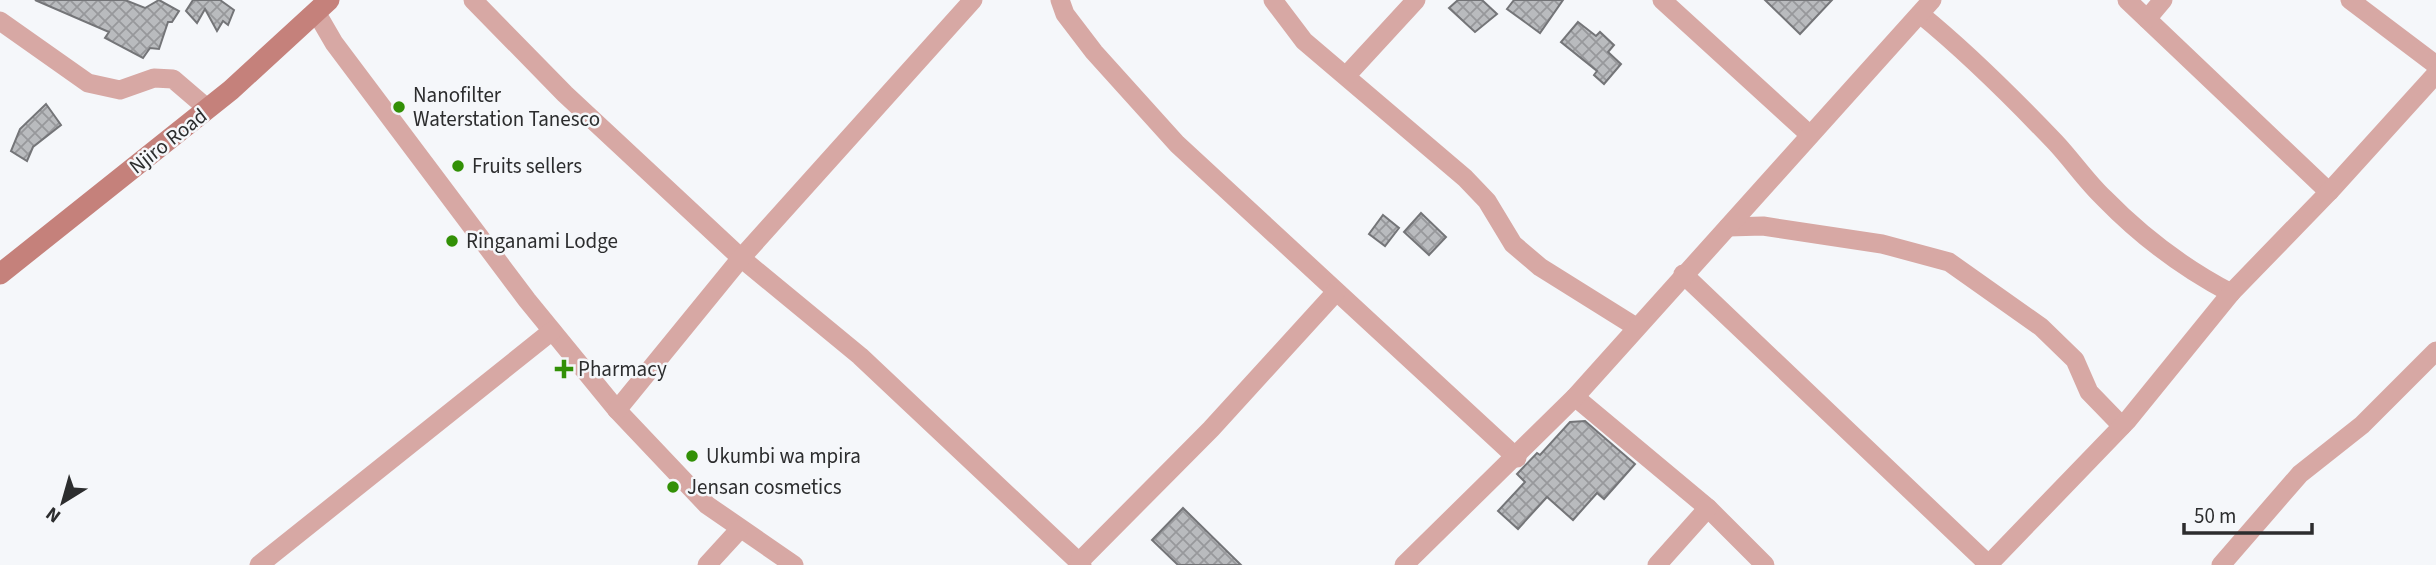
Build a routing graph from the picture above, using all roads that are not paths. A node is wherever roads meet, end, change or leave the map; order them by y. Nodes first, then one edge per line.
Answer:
1 (472, 0) edge
2 (974, 0) edge
3 (1060, 0) edge
4 (1273, 0) edge
5 (1416, 0) edge
6 (1662, 0) edge
7 (2127, 0) edge
8 (2163, 0) edge
9 (2350, 0) edge
10 (322, 6) edge
11 (1926, 7) edge
12 (2147, 19) junction
13 (0, 21) edge
14 (2436, 65) edge
15 (2436, 74) edge
16 (1346, 76) junction
17 (208, 109) junction
18 (1810, 135) junction
19 (2329, 192) junction
20 (1728, 227) junction
21 (741, 258) junction
22 (0, 274) edge
23 (1683, 274) junction
24 (1336, 292) junction
25 (2231, 293) junction
26 (1636, 327) junction
27 (552, 331) junction
28 (2436, 351) edge
29 (1575, 397) junction
30 (617, 410) junction
31 (2122, 426) junction
32 (1517, 458) junction
33 (1708, 508) junction
34 (739, 530) junction
35 (1081, 564) edge
36 (259, 565) edge
37 (707, 565) edge
38 (794, 565) edge
39 (1404, 565) edge
40 (1657, 565) edge
41 (1765, 565) edge
42 (1989, 565) edge
43 (2221, 565) edge

1 - 21 street
2 - 21 street
3 - 24 street
4 - 16 street
5 - 16 street
6 - 18 street
7 - 12 street
8 - 12 street
9 - 14 street
10 - 17 street, Njiro Road
10 - 27 street
11 - 18 street
11 - 25 street
12 - 19 street
13 - 17 street
15 - 19 street
16 - 26 street
17 - 22 street, Njiro Road
18 - 20 street
19 - 25 street
20 - 23 street
20 - 31 street
21 - 30 street
21 - 35 street
23 - 26 street
23 - 42 street
24 - 32 street
24 - 35 street
25 - 31 street
26 - 29 street
27 - 30 street
27 - 36 street
28 - 43 street
29 - 32 street
29 - 33 street
30 - 34 street
31 - 42 street
32 - 39 street
33 - 40 street
33 - 41 street
34 - 37 street
34 - 38 street

